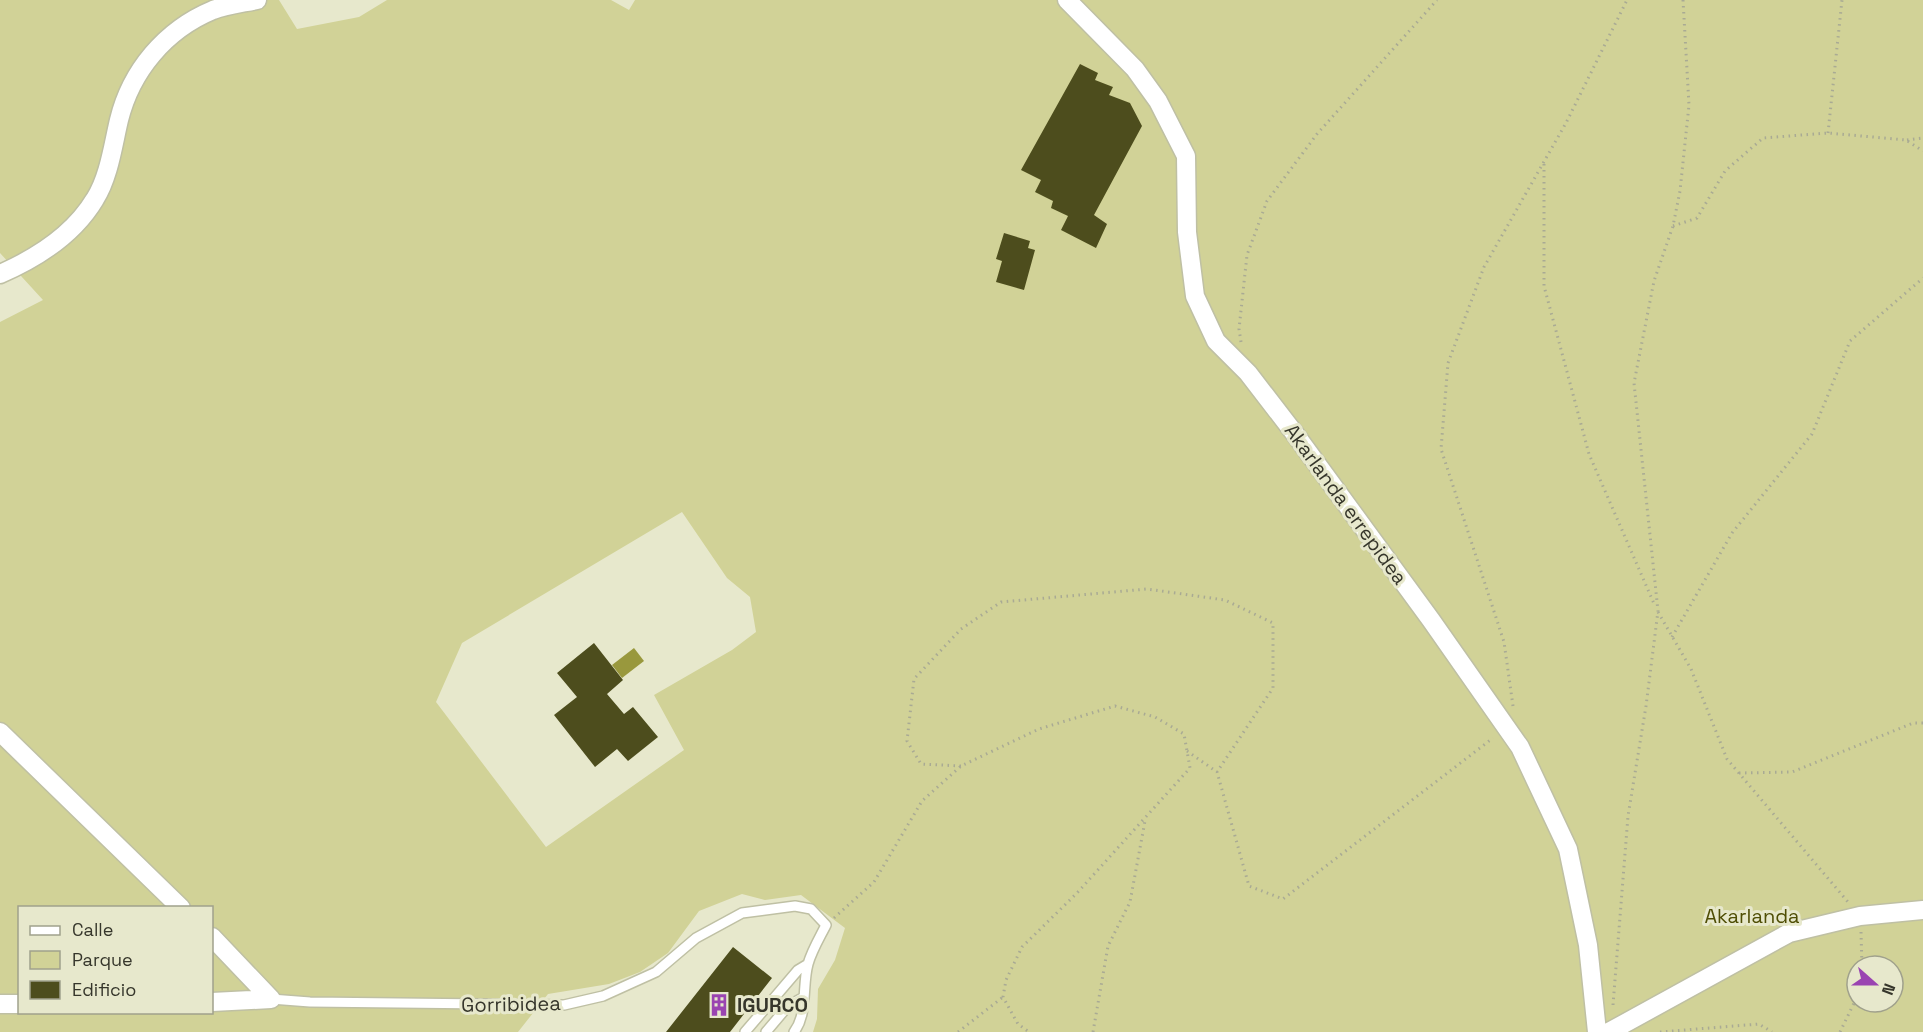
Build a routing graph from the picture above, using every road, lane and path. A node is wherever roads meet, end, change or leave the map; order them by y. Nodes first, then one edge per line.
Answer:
1 (257, 0) edge
2 (1067, 0) edge
3 (1437, 0) edge
4 (1627, 0) edge
5 (1683, 0) edge
6 (1842, 0) edge
7 (1828, 133) junction
8 (1923, 138) edge
9 (1906, 140) junction
10 (1923, 152) edge
11 (1544, 162) junction
12 (1673, 226) junction
13 (0, 273) edge
14 (1923, 278) edge
15 (1248, 373) junction
16 (1658, 611) junction
17 (1672, 637) junction
18 (1923, 723) edge
19 (1507, 728) junction
20 (0, 732) edge
21 (1187, 751) junction
22 (961, 766) junction
23 (1217, 772) junction
24 (1739, 773) junction
25 (1146, 819) junction
26 (179, 906) edge
27 (1923, 910) edge
28 (1860, 916) junction
29 (826, 925) junction
30 (213, 939) edge
31 (1862, 954) edge
32 (808, 964) junction
33 (804, 997) junction
34 (1003, 997) junction
35 (271, 999) junction
36 (213, 1002) edge
37 (0, 1004) edge
38 (18, 1004) edge
39 (1613, 1005) dead end
40 (1849, 1014) edge
41 (745, 1032) edge
42 (766, 1032) edge
43 (794, 1032) edge
44 (958, 1032) edge
45 (1029, 1032) edge
46 (1093, 1032) edge
47 (1597, 1032) edge
48 (1609, 1032) edge
49 (1660, 1032) edge
50 (1772, 1032) edge
51 (1840, 1032) edge

1 - 13 street
2 - 15 street, Akarlanda errepidea
3 - 15 path
4 - 11 path
5 - 12 path
6 - 7 path
7 - 9 path
7 - 12 path
8 - 9 path
9 - 10 path
11 - 16 path
11 - 19 path
12 - 16 path
14 - 17 path
15 - 19 street, Akarlanda errepidea
16 - 17 path
16 - 39 path
17 - 24 path
18 - 24 path
19 - 23 path
19 - 47 street, Akarlanda errepidea
20 - 26 street
21 - 22 path
21 - 23 path
21 - 25 path
22 - 23 path
22 - 29 path
24 - 28 path
25 - 34 path
25 - 46 path
27 - 28 street
28 - 31 path
28 - 48 street
29 - 32 lane
29 - 35 lane, Gorribidea
30 - 35 street
32 - 33 lane
32 - 41 lane
33 - 42 lane
33 - 43 lane
34 - 44 path
34 - 45 path
35 - 36 street
37 - 38 street
40 - 51 path
49 - 50 path

